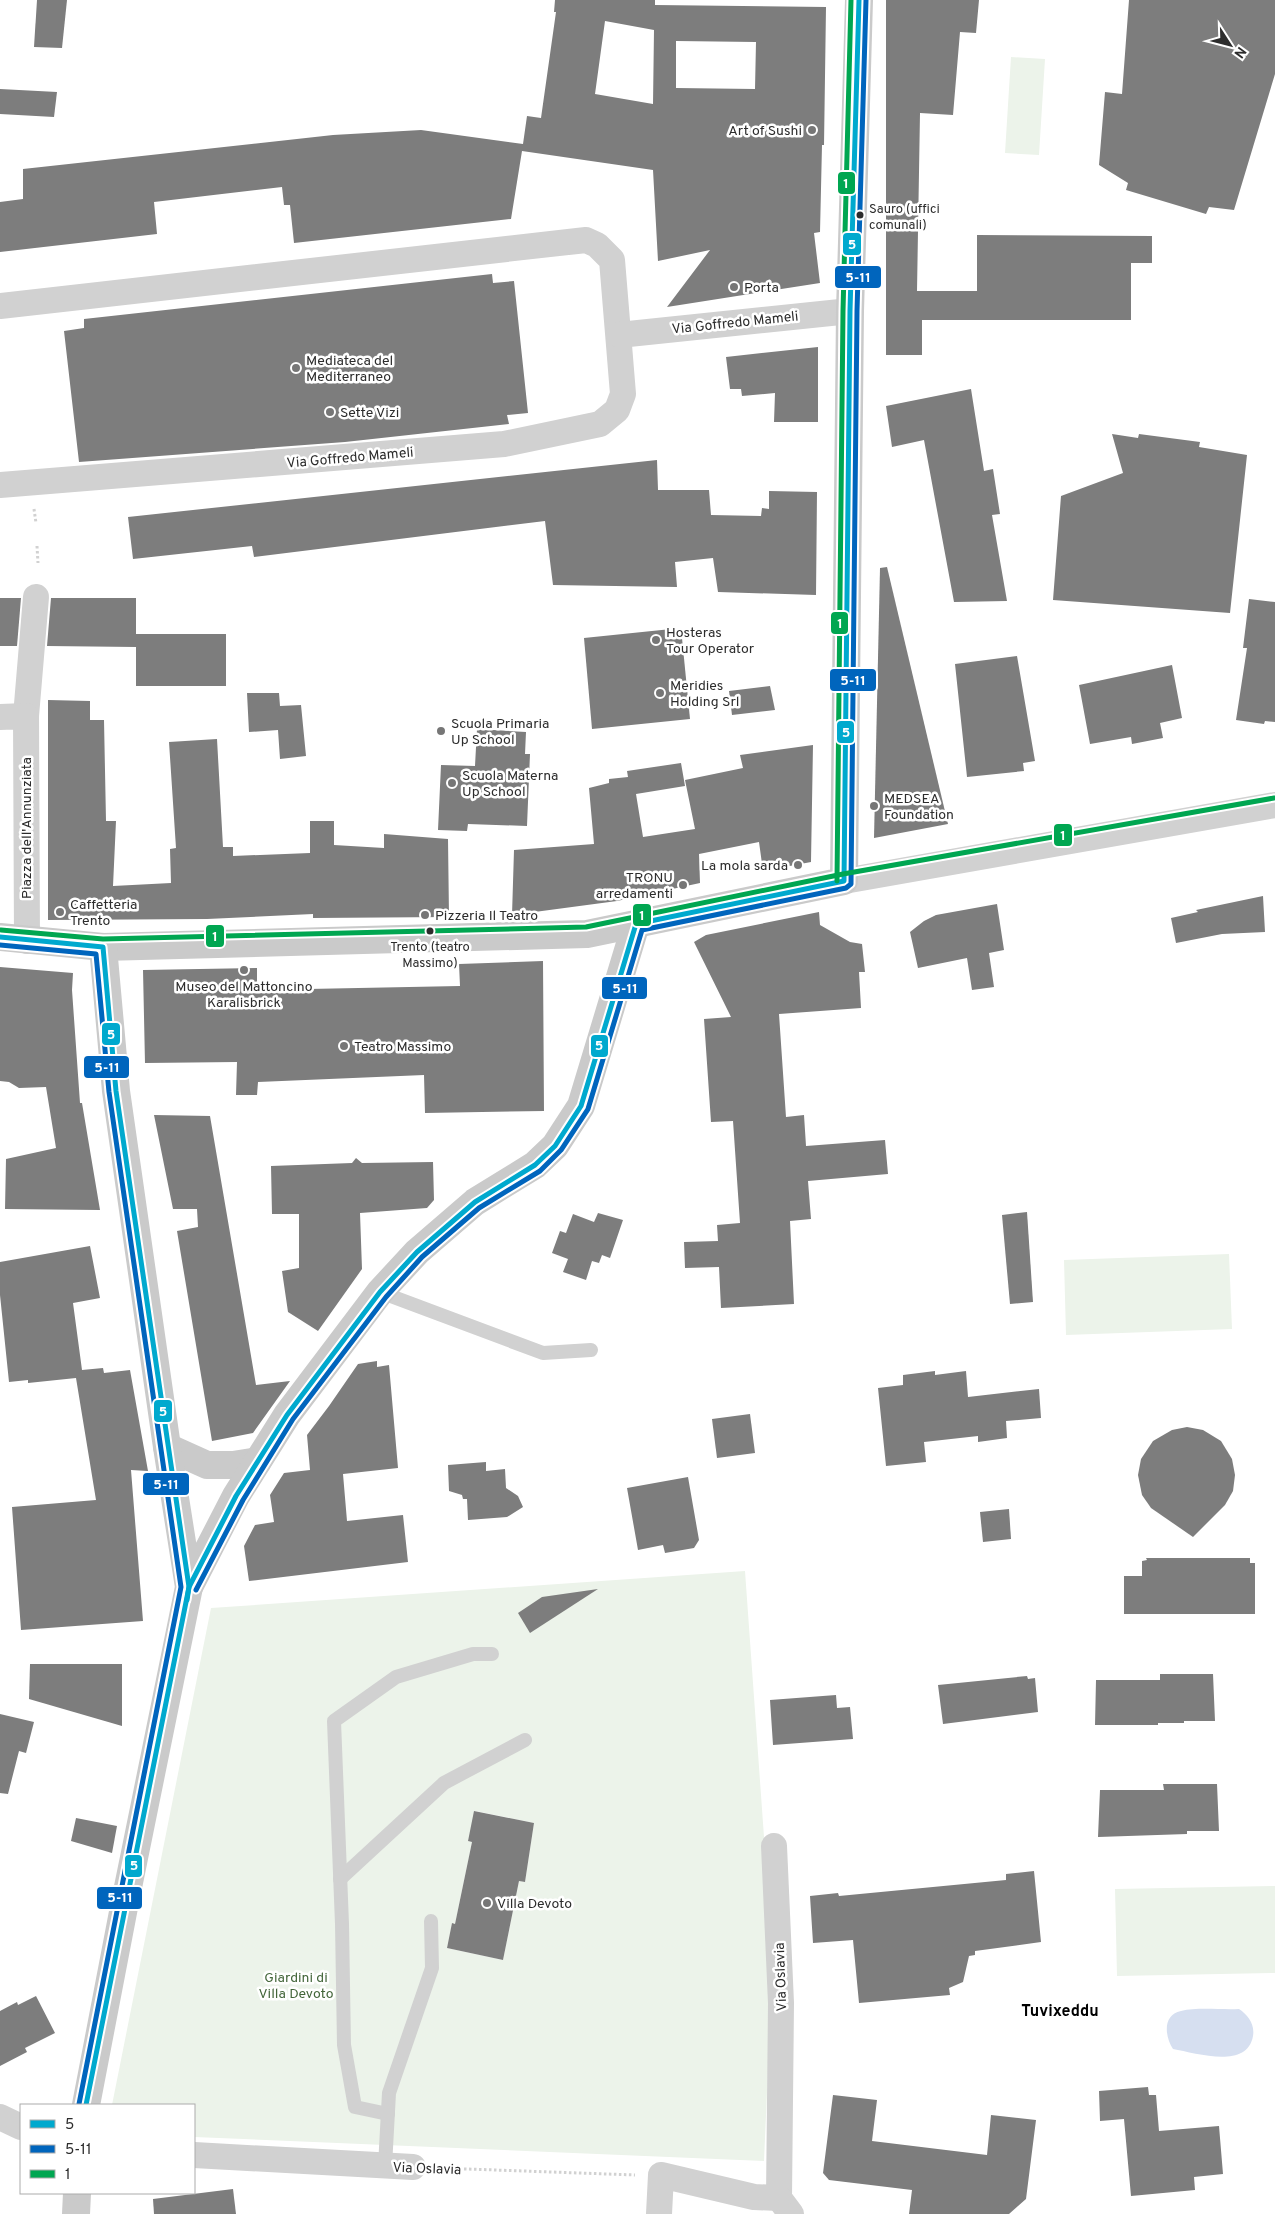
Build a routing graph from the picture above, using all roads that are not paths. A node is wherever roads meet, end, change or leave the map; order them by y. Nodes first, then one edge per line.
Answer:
1 (859, 0) edge
2 (0, 306) edge
3 (850, 311) junction
4 (619, 335) junction
5 (0, 485) edge
6 (36, 597) dead end
7 (26, 716) junction
8 (0, 717) edge
9 (1275, 805) edge
10 (844, 881) junction
11 (636, 924) junction
12 (0, 937) edge
13 (27, 941) junction
14 (102, 947) junction
15 (380, 1292) junction
16 (591, 1350) dead end
17 (167, 1447) junction
18 (258, 1461) junction
19 (178, 1513) junction
20 (224, 1521) junction
21 (189, 1587) junction
22 (492, 1654) dead end
23 (525, 1740) dead end
24 (774, 1846) dead end
25 (340, 1878) junction
26 (431, 1921) dead end
27 (86, 2104) edge
28 (388, 2114) junction
29 (0, 2117) edge
30 (20, 2127) edge
31 (195, 2156) edge
32 (385, 2166) junction
33 (413, 2167) road end
34 (77, 2194) edge
35 (785, 2206) edge
36 (76, 2214) edge
37 (659, 2214) edge

1 - 3 street
2 - 4 street, Via Goffredo Mameli
3 - 4 street, Via Goffredo Mameli
3 - 10 street
4 - 5 street, Via Goffredo Mameli
6 - 7 street, Piazza dell'Annunziata
7 - 8 street
7 - 13 street, Piazza dell'Annunziata
9 - 10 street
10 - 11 street
11 - 14 street
11 - 15 street
12 - 13 street
13 - 14 street
14 - 17 street
15 - 16 lane
15 - 18 street
17 - 18 street
17 - 19 street
18 - 20 street
19 - 20 street
19 - 21 street
20 - 21 street
21 - 27 street
22 - 25 lane
23 - 25 lane
24 - 35 street, Via Oslavia
25 - 28 lane
26 - 28 lane
28 - 32 lane
29 - 30 street
31 - 32 street, Via Oslavia
32 - 33 street, Via Oslavia
34 - 36 street
35 - 37 street, Via Oslavia

